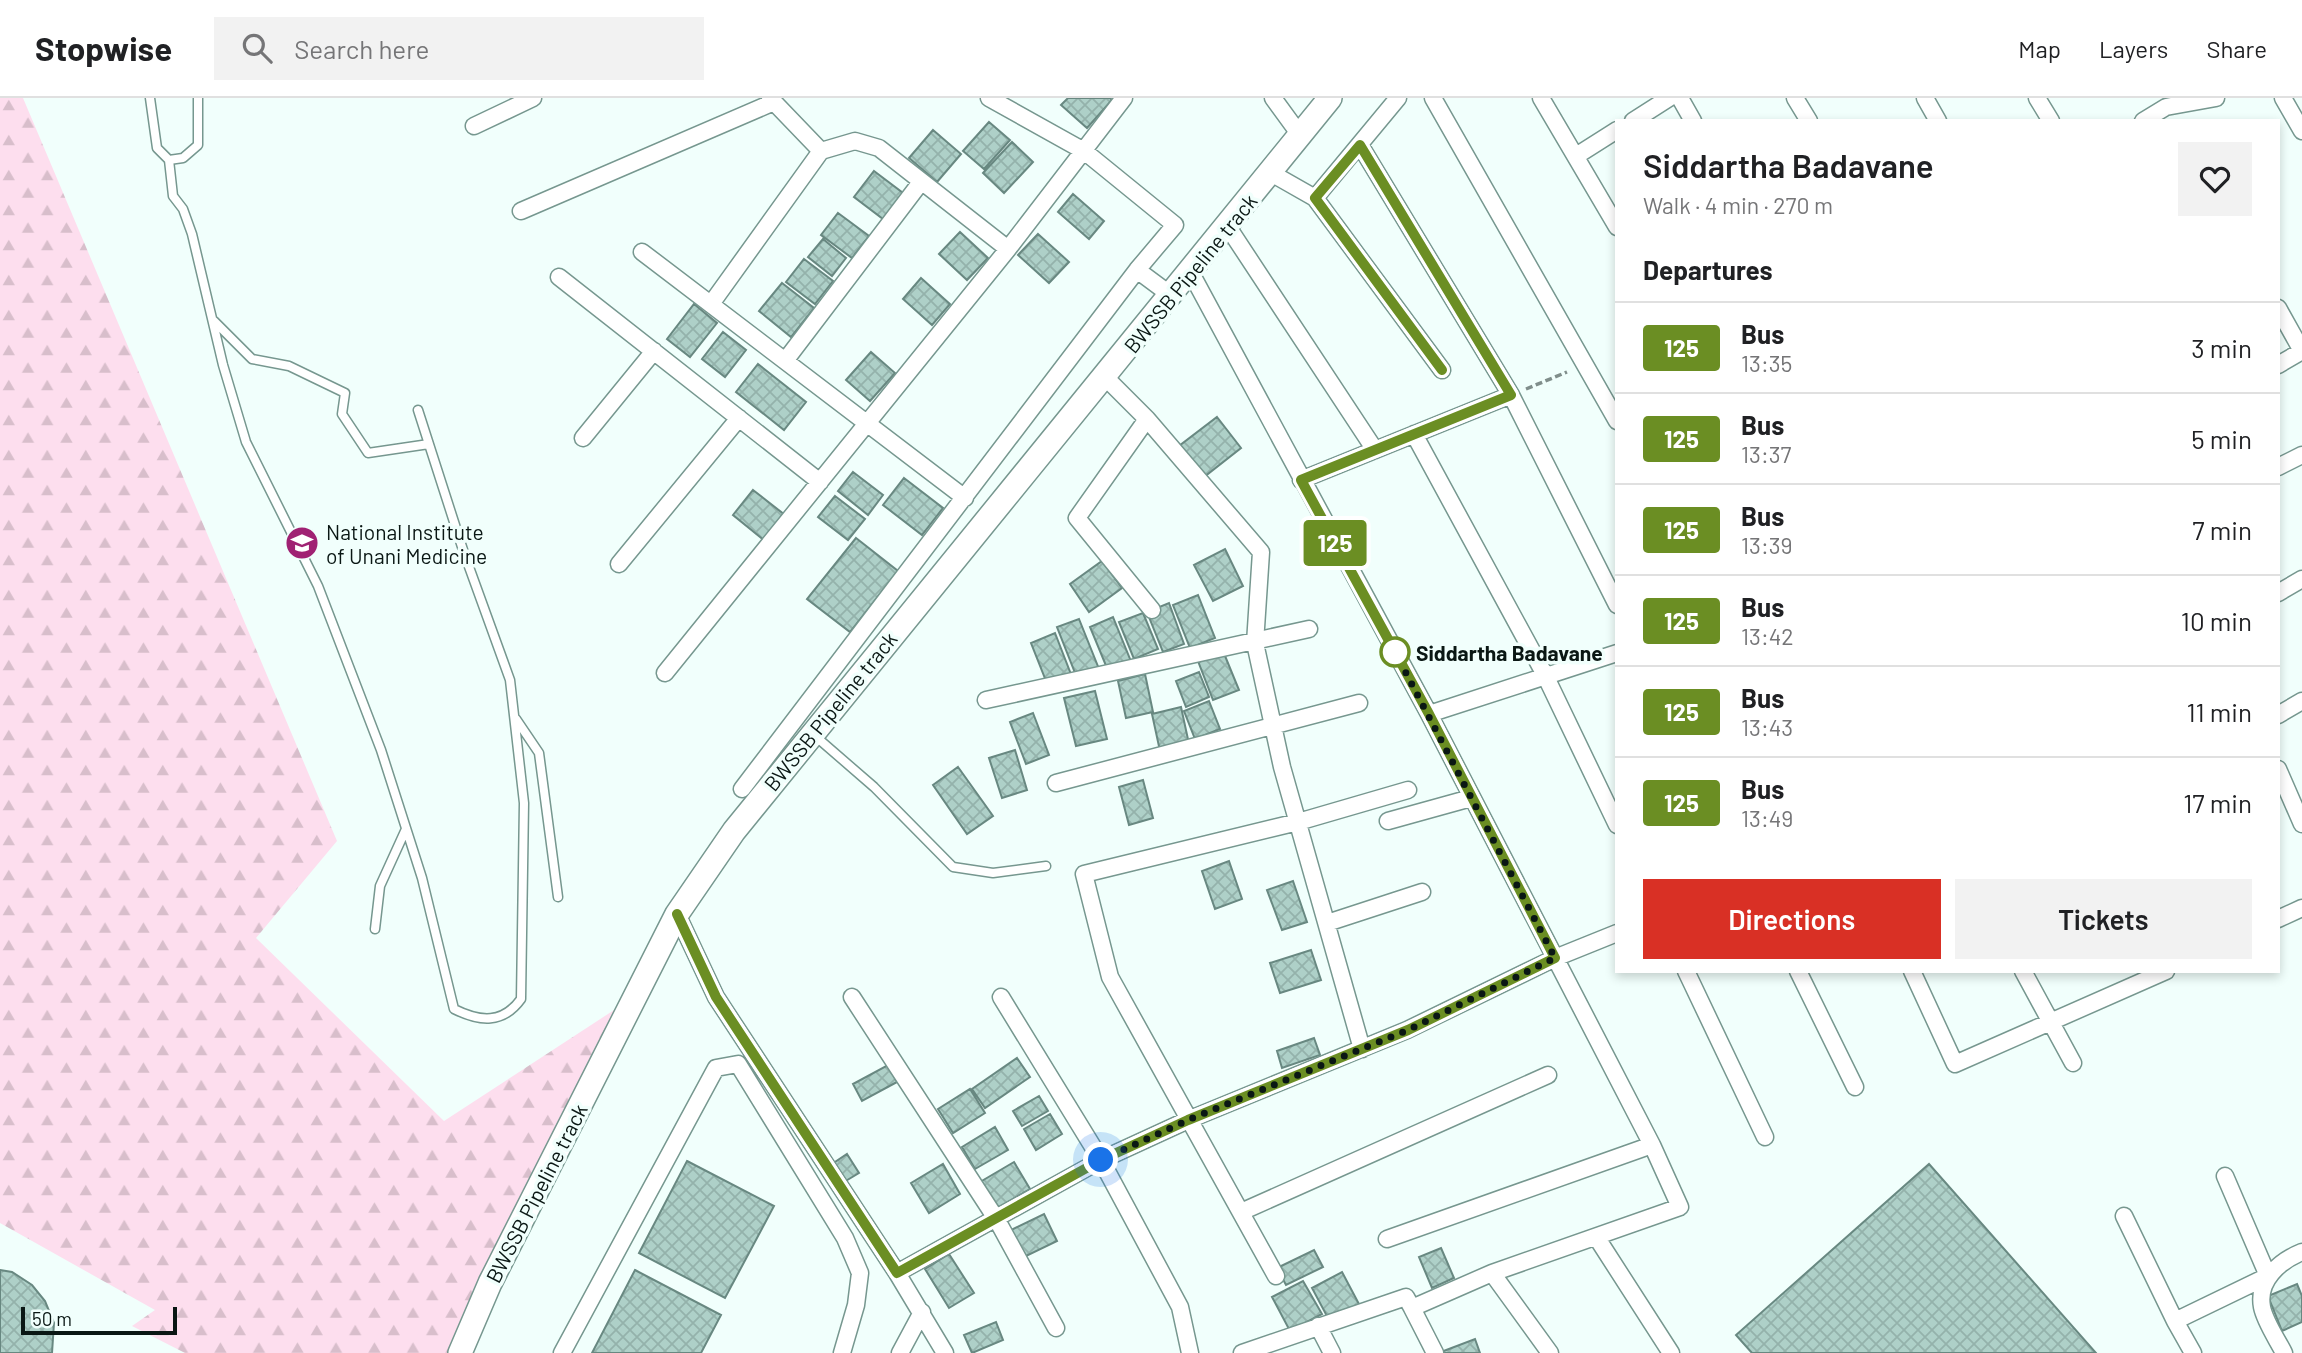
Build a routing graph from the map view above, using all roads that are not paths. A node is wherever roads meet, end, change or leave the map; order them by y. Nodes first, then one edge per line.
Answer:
1 (150, 98) edge
2 (198, 98) edge
3 (533, 98) edge
4 (989, 98) edge
5 (1124, 98) edge
6 (1273, 98) edge
7 (1330, 98) edge
8 (1398, 98) edge
9 (1433, 98) edge
10 (1541, 98) edge
11 (1670, 98) edge
12 (1680, 98) edge
13 (1795, 98) edge
14 (1925, 98) edge
15 (2037, 98) edge
16 (2216, 98) edge
17 (2283, 98) edge
18 (772, 100) edge
19 (2167, 109) edge
20 (1636, 119) edge
21 (1692, 119) edge
22 (1808, 119) edge
23 (1937, 119) edge
24 (2050, 119) edge
25 (2147, 119) edge
26 (474, 127) dead end
27 (1615, 131) edge
28 (2302, 131) edge
29 (1300, 135) junction
30 (1360, 145) junction
31 (821, 151) junction
32 (1084, 151) junction
33 (1576, 156) junction
34 (169, 160) junction
35 (1271, 173) junction
36 (922, 182) junction
37 (1315, 198) junction
38 (521, 211) dead end
39 (1615, 223) edge
40 (1228, 227) junction
41 (1008, 249) junction
42 (642, 251) dead end
43 (1137, 270) junction
44 (1191, 273) junction
45 (559, 277) dead end
46 (1172, 296) junction
47 (710, 304) junction
48 (2280, 312) edge
49 (214, 321) junction
50 (654, 351) junction
51 (2302, 351) edge
52 (785, 361) junction
53 (2280, 364) edge
54 (1442, 370) dead end
55 (1105, 377) junction
56 (1511, 395) junction
57 (418, 410) dead end
58 (1615, 417) edge
59 (739, 418) junction
60 (1147, 419) junction
61 (867, 423) junction
62 (1414, 434) junction
63 (583, 438) dead end
64 (429, 444) junction
65 (1375, 450) junction
66 (2302, 455) edge
67 (2280, 466) edge
68 (1301, 480) junction
69 (820, 482) junction
70 (965, 498) junction
71 (619, 564) dead end
72 (2302, 579) edge
73 (2280, 592) edge
74 (1615, 601) edge
75 (1152, 610) dead end
76 (1309, 628) dead end
77 (1255, 643) junction
78 (1615, 654) edge
79 (666, 673) dead end
80 (1545, 675) junction
81 (986, 700) dead end
82 (2302, 701) edge
83 (1359, 703) dead end
84 (1429, 714) junction
85 (2280, 714) edge
86 (514, 717) junction
87 (1272, 726) junction
88 (812, 733) junction
89 (2280, 773) edge
90 (1056, 783) dead end
91 (742, 789) dead end
92 (1408, 790) dead end
93 (1471, 798) junction
94 (2301, 819) edge
95 (1388, 821) dead end
96 (1615, 821) edge
97 (1298, 822) junction
98 (406, 829) junction
99 (1046, 866) dead end
100 (1422, 892) dead end
101 (558, 897) dead end
102 (2302, 908) edge
103 (677, 914) junction
104 (2280, 918) edge
105 (1326, 923) junction
106 (375, 929) dead end
107 (1615, 934) edge
108 (1555, 958) junction
109 (1687, 973) edge
110 (1799, 973) edge
111 (1913, 973) edge
112 (2024, 973) edge
113 (2156, 973) edge
114 (2136, 977) edge
115 (852, 997) dead end
116 (1001, 997) dead end
117 (2050, 1022) junction
118 (1362, 1049) junction
119 (2073, 1063) dead end
120 (1548, 1075) dead end
121 (1855, 1087) dead end
122 (1188, 1120) junction
123 (1765, 1137) dead end
124 (1652, 1145) junction
125 (1101, 1160) junction
126 (2225, 1175) dead end
127 (1241, 1212) junction
128 (2124, 1216) dead end
129 (998, 1220) junction
130 (1597, 1238) junction
131 (1387, 1239) dead end
132 (2302, 1252) edge
133 (897, 1273) junction
134 (1492, 1273) junction
135 (1276, 1276) dead end
136 (2268, 1276) junction
137 (1412, 1308) junction
138 (922, 1312) junction
139 (2175, 1321) junction
140 (1318, 1326) junction
141 (1056, 1328) dead end
142 (460, 1353) edge
143 (562, 1353) edge
144 (842, 1353) edge
145 (900, 1353) edge
146 (945, 1353) edge
147 (1190, 1353) edge
148 (1242, 1353) edge
149 (1332, 1353) edge
150 (1435, 1353) edge
151 (1550, 1353) edge
152 (1671, 1353) edge
153 (2193, 1353) edge
154 (2284, 1353) edge

1 - 34 lane
2 - 34 lane
3 - 26 street
4 - 32 street
5 - 32 street
6 - 29 street
7 - 29 street, BWSSB Pipeline track
8 - 30 street
9 - 58 street
10 - 33 street
11 - 20 street
12 - 21 street
13 - 22 street
14 - 23 street
15 - 24 street
16 - 19 street
17 - 28 street
18 - 31 street
18 - 38 street
19 - 25 street
27 - 33 street
29 - 35 street, BWSSB Pipeline track
30 - 37 street
30 - 56 street
31 - 36 street
31 - 47 street
32 - 41 street
32 - 43 street
33 - 39 street
34 - 49 lane
35 - 37 street
35 - 40 street, BWSSB Pipeline track
36 - 41 street
36 - 52 street
37 - 54 street
40 - 44 street, BWSSB Pipeline track
40 - 65 street
41 - 61 street
42 - 47 street
43 - 46 street
43 - 70 street
44 - 46 street, BWSSB Pipeline track
44 - 68 street
45 - 50 street
46 - 55 street, BWSSB Pipeline track
47 - 52 street
48 - 51 street
49 - 64 lane
49 - 98 lane
50 - 59 street
50 - 63 street
51 - 53 street
52 - 61 street
55 - 60 street
55 - 88 street, BWSSB Pipeline track
56 - 62 street
56 - 74 street
57 - 64 lane
59 - 69 street
59 - 71 street
60 - 75 street
60 - 77 street
61 - 69 street
61 - 70 street
62 - 65 street
62 - 80 street
64 - 86 lane
65 - 68 street
66 - 67 street
68 - 84 street
69 - 79 street
70 - 91 street
72 - 73 street
76 - 77 street
77 - 81 street
77 - 87 street
78 - 80 street
80 - 84 street
80 - 96 street
82 - 85 street
83 - 87 street
84 - 93 street
86 - 98 lane
86 - 101 lane
87 - 90 street
87 - 97 street
88 - 99 lane
88 - 103 street, BWSSB Pipeline track
89 - 94 street
92 - 97 street
93 - 95 street
93 - 108 street
97 - 105 street
97 - 122 street
98 - 106 lane
100 - 105 street
102 - 104 street
103 - 133 street
103 - 142 street, BWSSB Pipeline track
105 - 118 street
107 - 108 street
108 - 118 street
108 - 124 street
109 - 123 street
110 - 121 street
111 - 117 street
112 - 117 street
113 - 114 street
114 - 117 street
115 - 129 street
116 - 125 street
117 - 119 street
118 - 122 street
120 - 127 street
122 - 125 street
122 - 127 street
124 - 130 street
124 - 131 street
125 - 129 street
125 - 147 street
126 - 136 street
127 - 135 street
128 - 139 street
129 - 133 street
129 - 141 street
130 - 134 street
130 - 152 street
132 - 136 street
133 - 138 street
134 - 137 street
134 - 151 street
136 - 139 street
136 - 154 street
137 - 140 street
137 - 150 street
138 - 145 street
138 - 146 street
139 - 153 street
140 - 148 street
140 - 149 street
143 - 144 street

